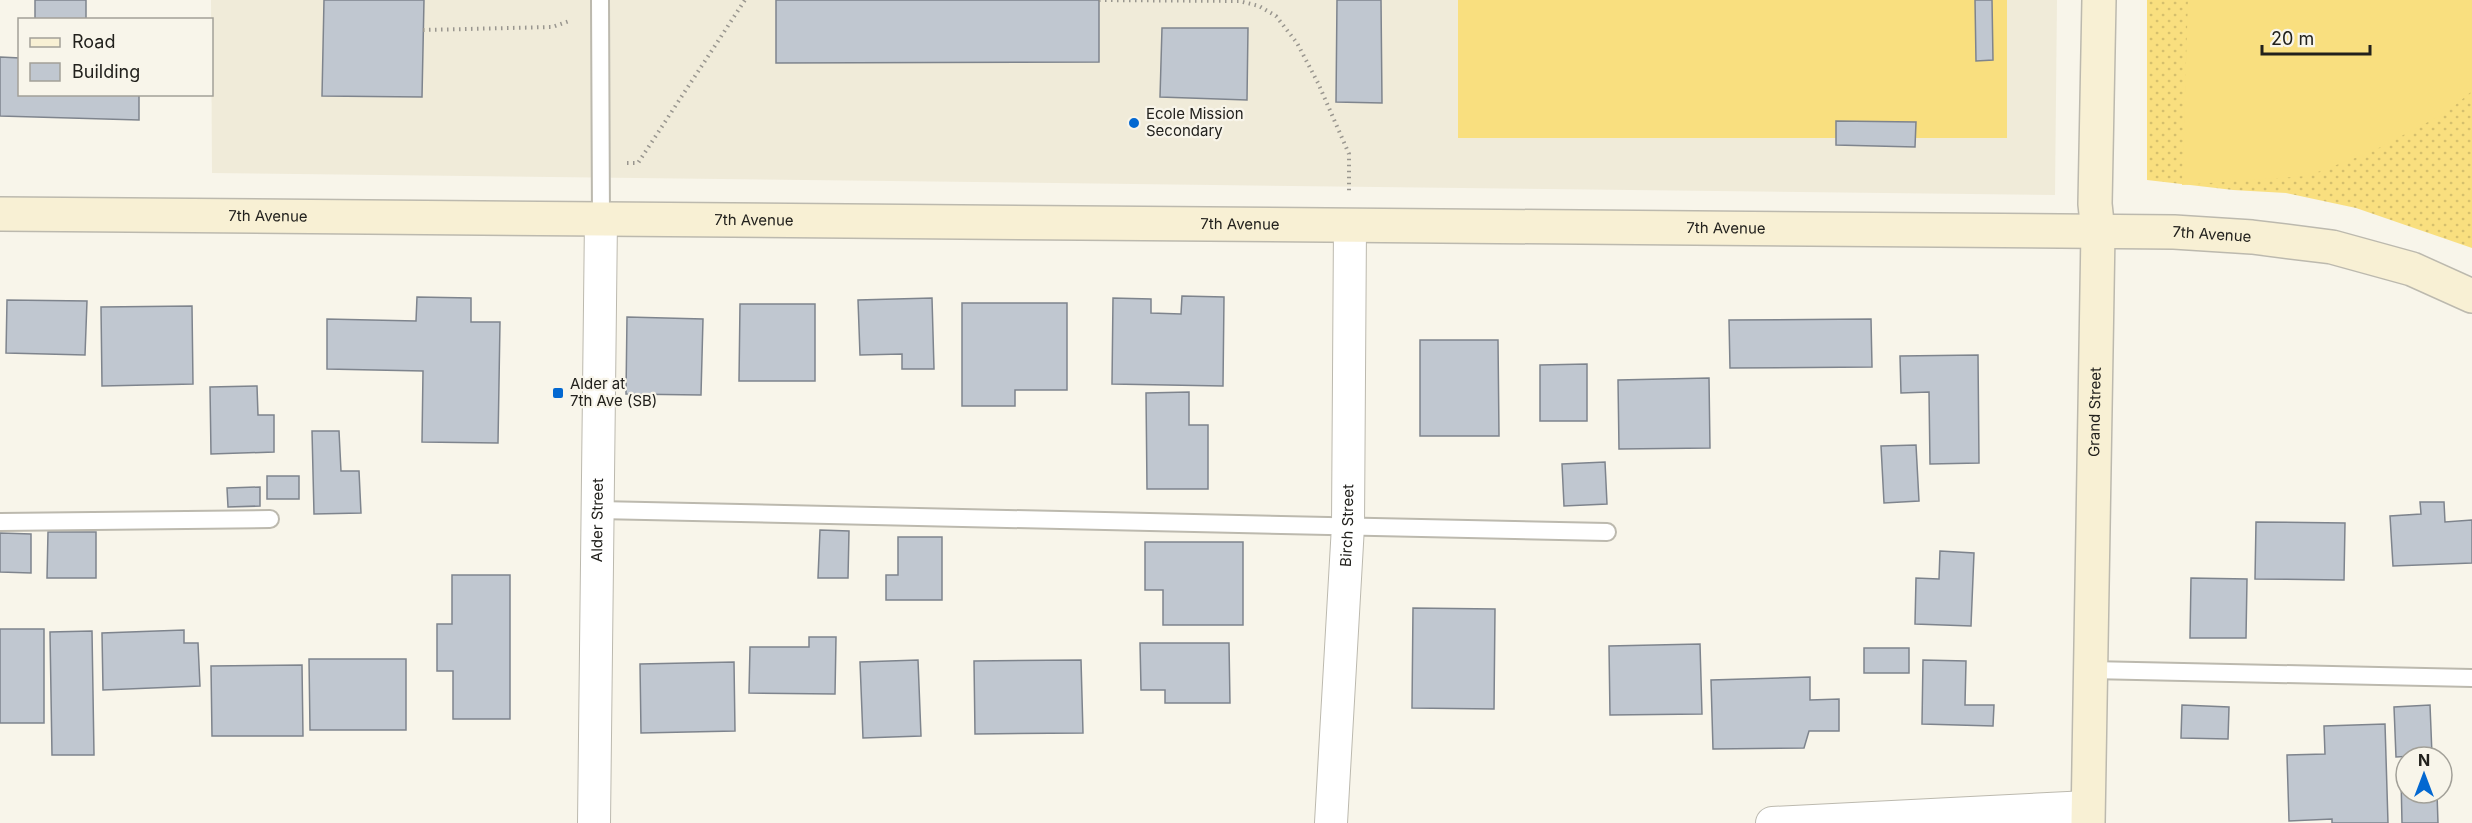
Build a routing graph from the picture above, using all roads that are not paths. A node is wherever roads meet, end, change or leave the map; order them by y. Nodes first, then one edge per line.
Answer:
1 (600, 0) edge
2 (2099, 0) edge
3 (0, 214) edge
4 (601, 218) junction
5 (1350, 225) junction
6 (2098, 232) junction
7 (2472, 296) edge
8 (598, 510) junction
9 (270, 519) dead end
10 (0, 522) edge
11 (1348, 526) junction
12 (1607, 532) dead end
13 (2090, 670) junction
14 (2472, 678) edge
15 (2088, 815) edge
16 (594, 823) edge
17 (1331, 823) edge
18 (1772, 823) edge

1 - 4 lane
2 - 6 street, Grand Street
3 - 4 street, 7th Avenue
4 - 5 street, 7th Avenue
4 - 8 street, Alder Street
5 - 6 street, 7th Avenue
5 - 11 street, Birch Street
6 - 7 street, 7th Avenue
6 - 13 street, Grand Street
8 - 11 lane
8 - 16 street, Alder Street
9 - 10 lane
11 - 12 lane
11 - 17 street, Birch Street
13 - 14 lane
13 - 15 street, Grand Street
15 - 18 street

